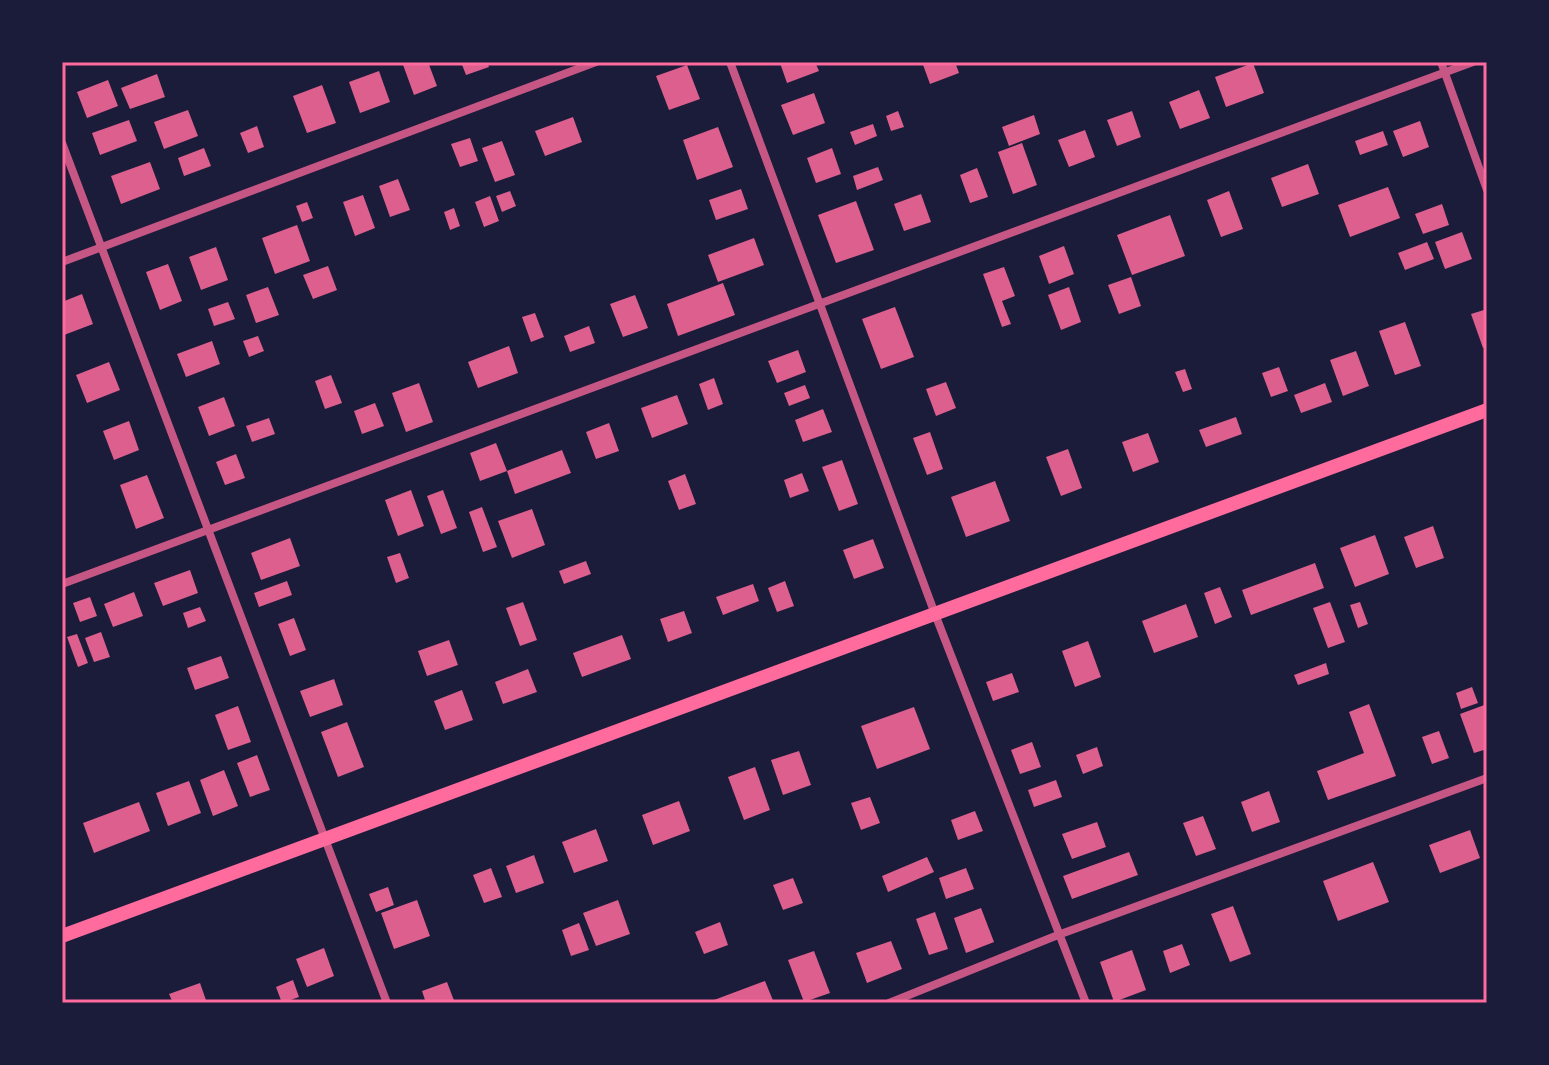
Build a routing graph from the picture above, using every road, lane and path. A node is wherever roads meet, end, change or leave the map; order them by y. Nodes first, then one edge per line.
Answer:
1 (596, 62) edge
2 (730, 62) edge
3 (1441, 62) edge
4 (1473, 62) edge
5 (1445, 73) junction
6 (62, 143) edge
7 (1487, 190) edge
8 (102, 248) junction
9 (62, 262) edge
10 (819, 304) junction
11 (1487, 410) edge
12 (208, 528) junction
13 (62, 584) edge
14 (935, 614) junction
15 (1487, 778) edge
16 (325, 838) junction
17 (1058, 935) junction
18 (62, 936) edge
19 (387, 1003) edge
20 (889, 1003) edge
21 (1086, 1003) edge

1 - 8 street
2 - 10 street
3 - 5 street
4 - 5 street
5 - 7 street
5 - 10 street
6 - 8 street
8 - 9 street
8 - 12 street
10 - 12 street
10 - 14 street
11 - 14 highway
12 - 13 street
12 - 16 street
14 - 16 highway
14 - 17 street
15 - 17 street
16 - 18 highway
16 - 19 street
17 - 20 street
17 - 21 street

